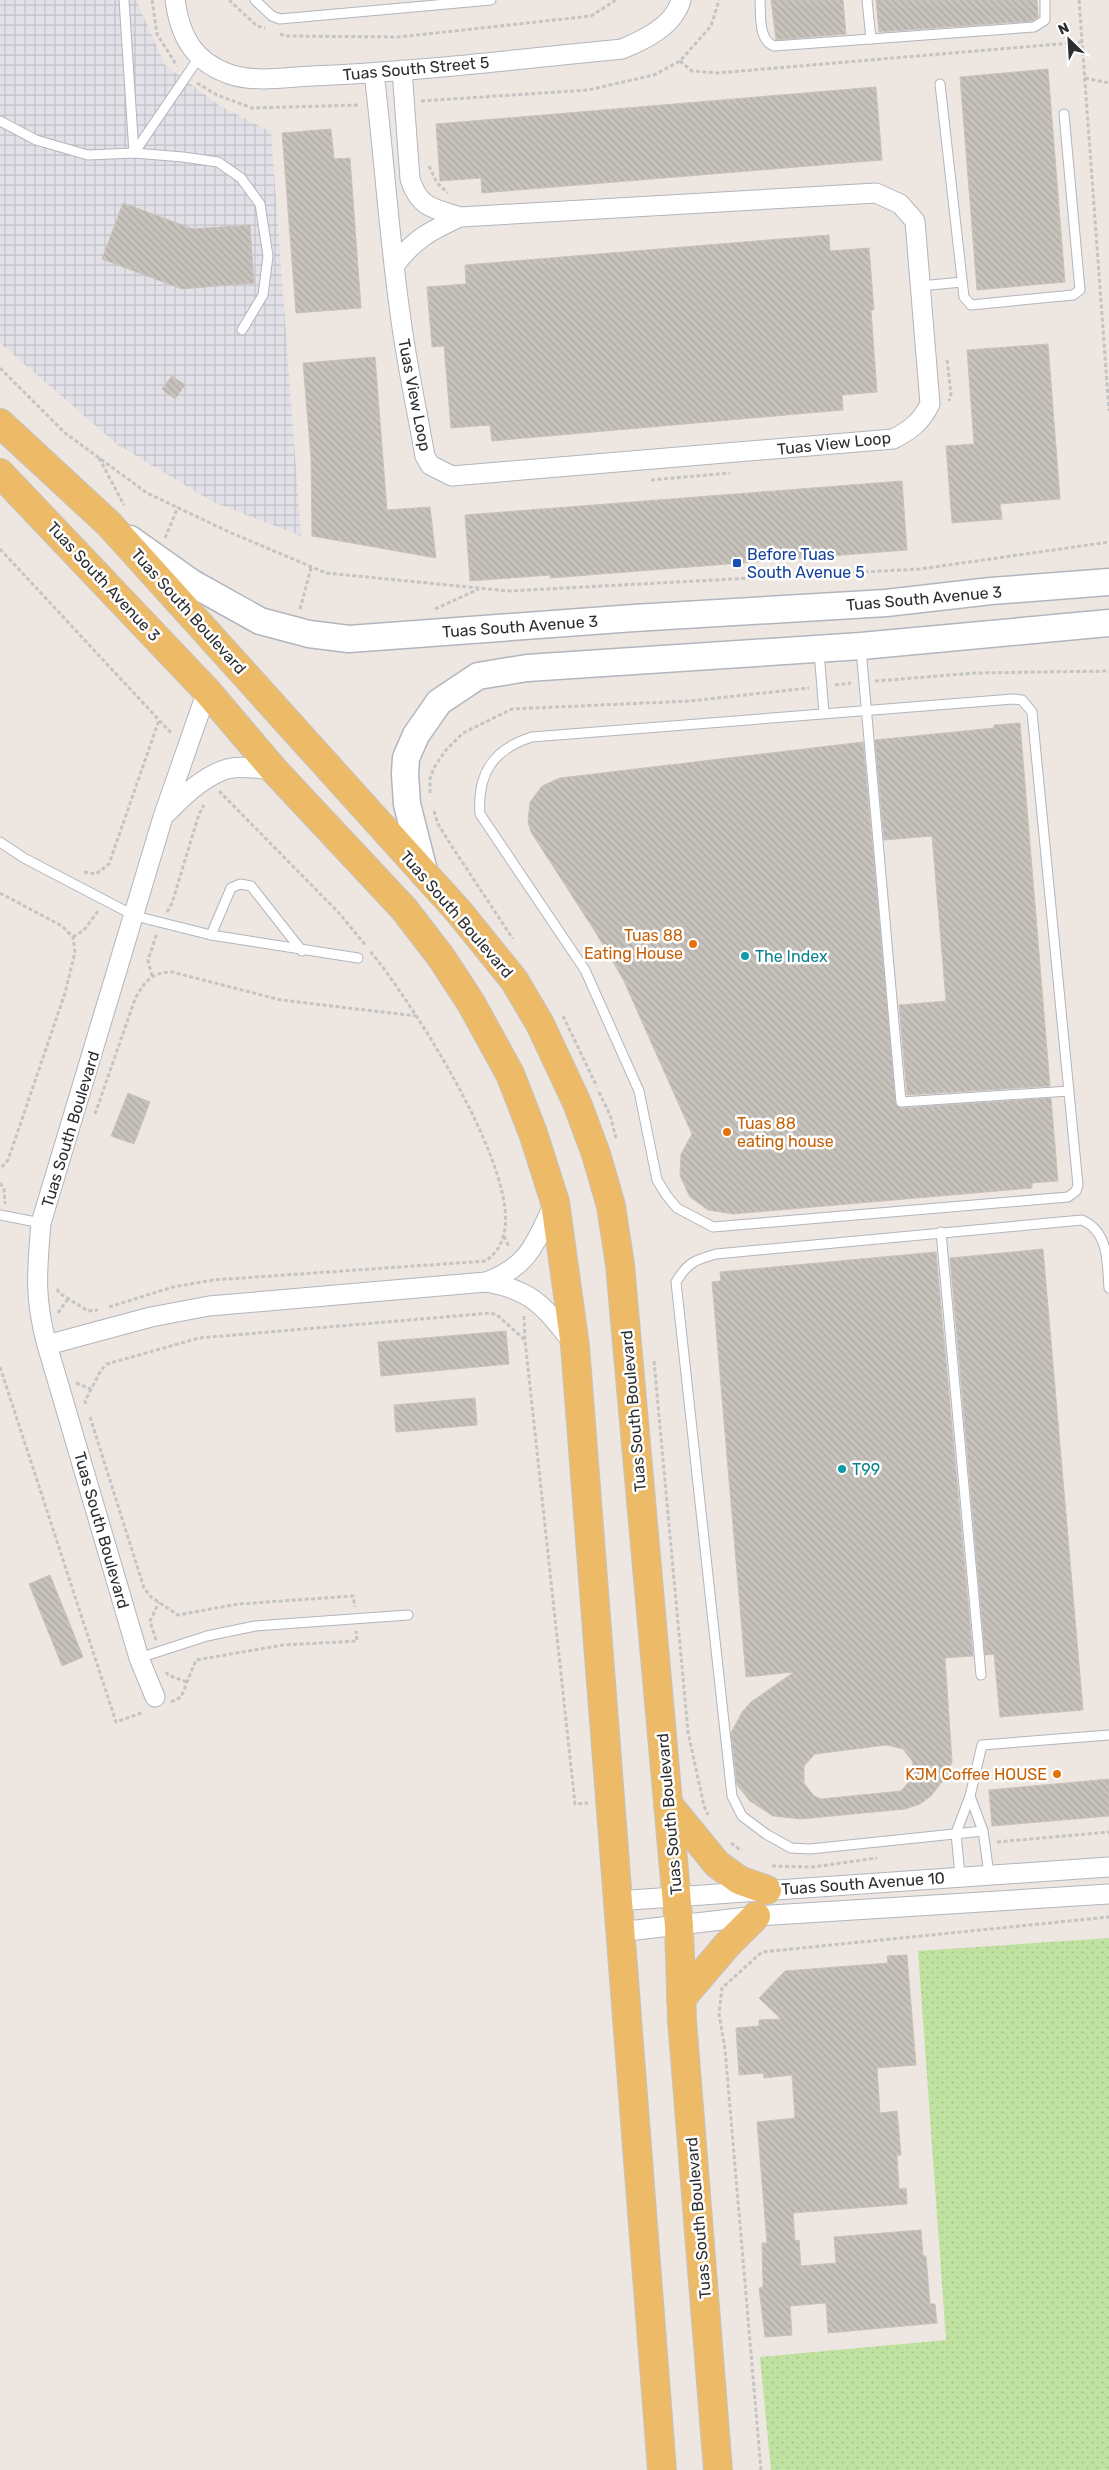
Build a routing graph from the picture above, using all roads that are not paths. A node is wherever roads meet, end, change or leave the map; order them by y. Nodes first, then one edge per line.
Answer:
1 (124, 0) edge
2 (175, 0) edge
3 (255, 0) edge
4 (491, 0) edge
5 (681, 0) edge
6 (760, 0) edge
7 (867, 0) edge
8 (1045, 0) edge
9 (871, 39) junction
10 (200, 56) junction
11 (402, 70) junction
12 (374, 73) junction
13 (940, 84) dead end
14 (1064, 114) dead end
15 (0, 122) edge
16 (134, 153) junction
17 (460, 217) junction
18 (394, 266) junction
19 (962, 282) junction
20 (920, 286) junction
21 (242, 330) dead end
22 (0, 423) edge
23 (0, 473) edge
24 (117, 516) junction
25 (1106, 580) edge
26 (1103, 629) edge
27 (861, 646) junction
28 (819, 649) junction
29 (207, 691) junction
30 (866, 711) junction
31 (824, 713) junction
32 (274, 770) junction
33 (164, 817) junction
34 (0, 842) edge
35 (425, 876) junction
36 (135, 916) junction
37 (211, 935) junction
38 (302, 951) junction
39 (358, 958) dead end
40 (1069, 1092) junction
41 (555, 1202) junction
42 (0, 1215) edge
43 (41, 1223) junction
44 (941, 1232) junction
45 (486, 1282) junction
46 (1109, 1288) edge
47 (47, 1345) junction
48 (575, 1346) junction
49 (408, 1615) dead end
50 (139, 1658) junction
51 (981, 1675) dead end
52 (155, 1697) dead end
53 (1109, 1735) edge
54 (970, 1796) junction
55 (668, 1804) junction
56 (983, 1830) junction
57 (956, 1833) junction
58 (1109, 1867) edge
59 (989, 1874) junction
60 (960, 1876) junction
61 (767, 1890) junction
62 (1109, 1894) edge
63 (676, 1897) junction
64 (616, 1901) junction
65 (756, 1916) junction
66 (679, 1926) junction
67 (619, 1932) junction
68 (681, 1999) junction
69 (662, 2470) edge
70 (718, 2470) edge

1 - 16 lane
2 - 10 street, Tuas South Street 5
3 - 4 lane
5 - 11 street, Tuas South Street 5
6 - 9 lane
7 - 9 lane
8 - 9 lane
10 - 12 street, Tuas South Street 5
10 - 16 lane
11 - 12 street, Tuas South Street 5
11 - 17 street, Tuas View Loop
12 - 18 street, Tuas View Loop
13 - 19 lane
14 - 19 lane
15 - 16 lane
16 - 21 lane
17 - 18 street, Tuas View Loop
17 - 20 street, Tuas View Loop
18 - 20 street, Tuas View Loop
19 - 20 lane
22 - 24 main road, Tuas South Avenue 3
23 - 29 main road, Tuas South Avenue 3
24 - 25 street, Tuas South Avenue 3
24 - 35 main road, Tuas South Boulevard
26 - 27 street
27 - 28 street
27 - 30 lane
28 - 31 lane
28 - 35 street
29 - 32 main road
29 - 33 street, Tuas South Boulevard
30 - 31 lane
30 - 40 lane
30 - 40 lane
31 - 40 lane
32 - 33 street
32 - 41 main road
33 - 36 street, Tuas South Boulevard
34 - 36 lane
35 - 55 main road, Tuas South Boulevard
36 - 37 lane
36 - 43 street, Tuas South Boulevard
37 - 38 lane
37 - 38 lane
38 - 39 lane
41 - 45 street
41 - 48 main road
42 - 43 lane
43 - 47 street, Tuas South Boulevard
44 - 46 lane
44 - 51 lane
44 - 57 lane
45 - 47 street
45 - 48 street
47 - 50 street, Tuas South Boulevard
48 - 64 main road
49 - 50 lane
50 - 52 street, Tuas South Boulevard
53 - 54 lane
54 - 56 lane
54 - 57 lane
55 - 61 main road
55 - 63 main road, Tuas South Boulevard
56 - 57 lane
56 - 59 lane
57 - 60 lane
58 - 59 street, Tuas South Avenue 10
59 - 60 street, Tuas South Avenue 10
60 - 61 street, Tuas South Avenue 10
61 - 63 street, Tuas South Avenue 10
62 - 65 street, Tuas South Avenue 10
63 - 64 street, Tuas South Avenue 10
63 - 66 main road, Tuas South Boulevard
64 - 67 main road
65 - 66 street, Tuas South Avenue 10
65 - 68 main road
66 - 67 street, Tuas South Avenue 10
66 - 68 main road, Tuas South Boulevard
67 - 69 main road
68 - 70 main road, Tuas South Boulevard

